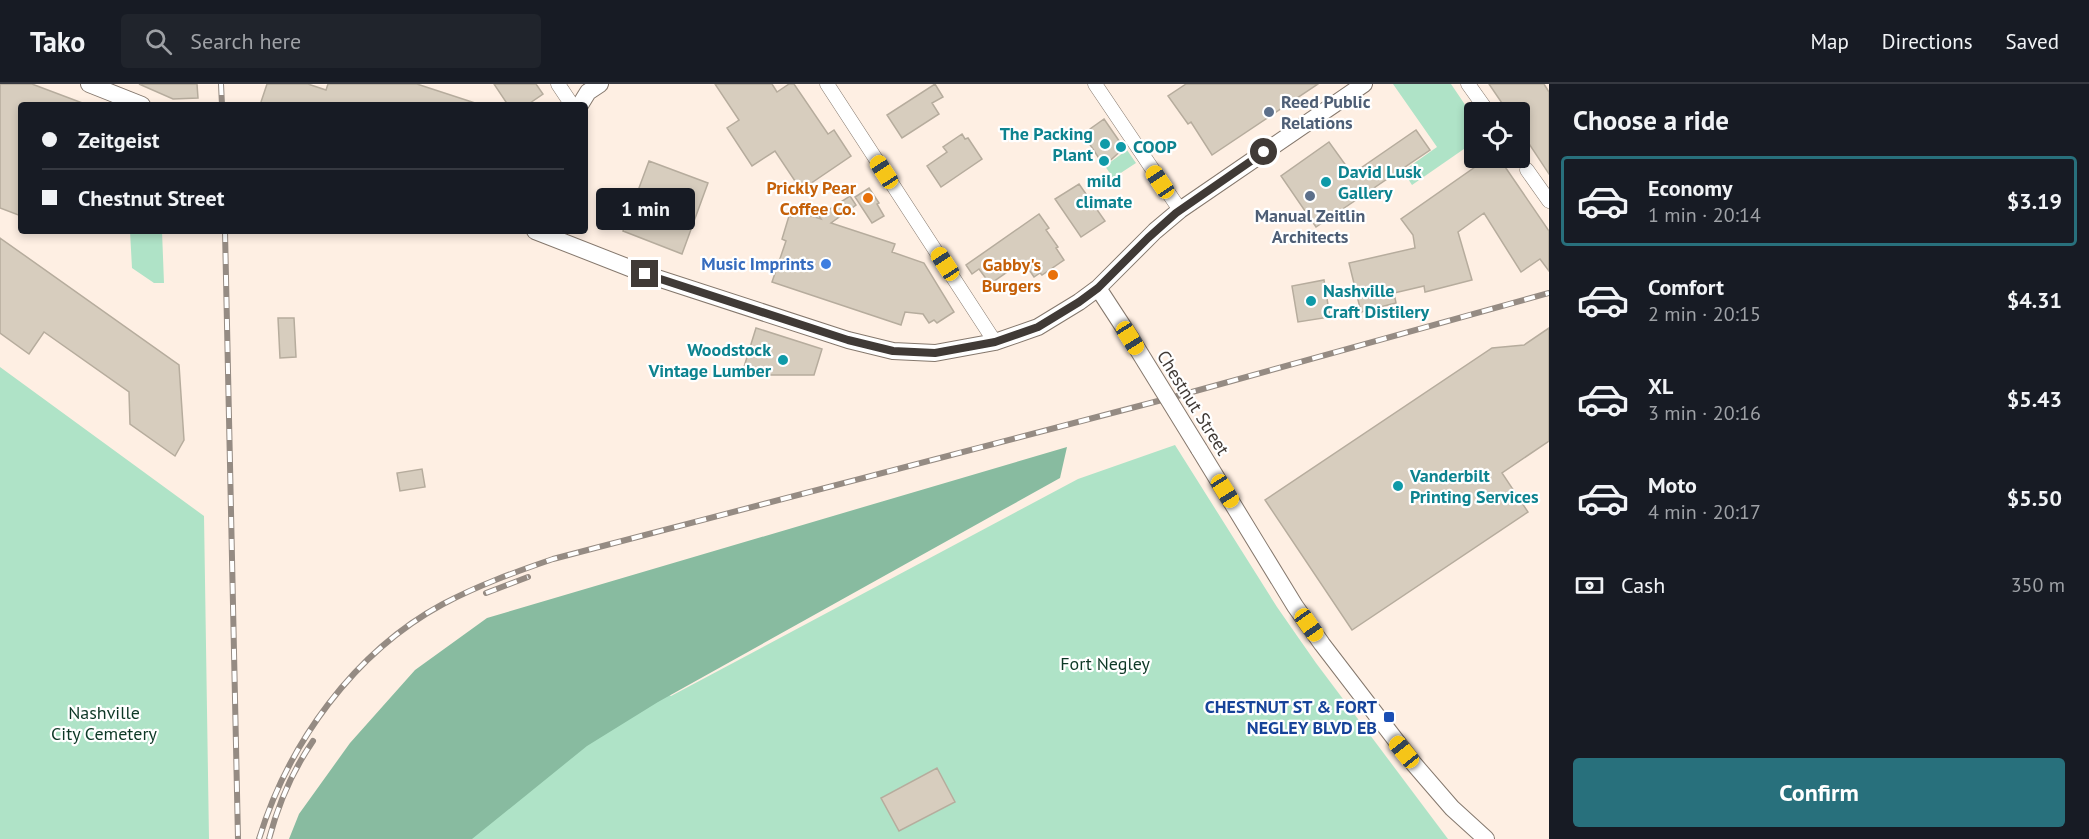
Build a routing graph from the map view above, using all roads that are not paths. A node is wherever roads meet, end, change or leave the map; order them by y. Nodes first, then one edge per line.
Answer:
1 (89, 84) edge
2 (558, 84) edge
3 (600, 84) edge
4 (827, 84) edge
5 (1095, 84) edge
6 (1364, 84) edge
7 (1468, 84) edge
8 (134, 102) edge
9 (570, 102) edge
10 (582, 102) edge
11 (1481, 102) edge
12 (1526, 168) edge
13 (1549, 201) edge
14 (1180, 210) junction
15 (545, 234) edge
16 (1098, 288) junction
17 (995, 342) junction
18 (1486, 839) edge

1 - 8 street
2 - 9 street
3 - 10 street
4 - 17 street
5 - 14 street
6 - 14 street
7 - 11 street
12 - 13 street
14 - 16 street
15 - 17 street
16 - 17 street
16 - 18 street, Chestnut Street, bridge

